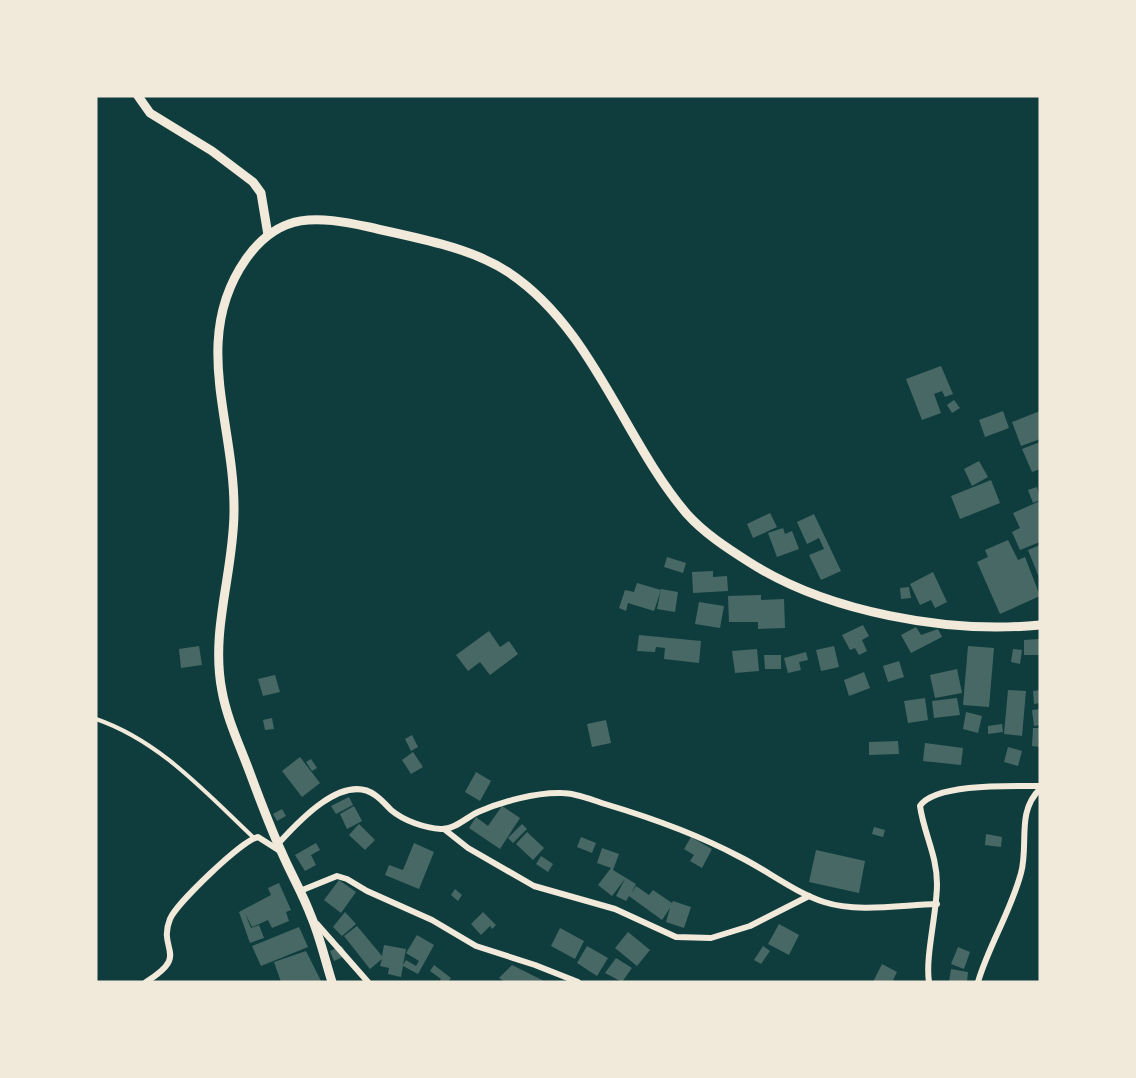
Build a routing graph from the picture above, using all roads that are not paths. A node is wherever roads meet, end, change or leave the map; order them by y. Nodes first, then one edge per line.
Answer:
1 (138, 96) edge
2 (268, 235) junction
3 (1040, 625) edge
4 (96, 719) edge
5 (1040, 787) edge
6 (444, 830) junction
7 (254, 838) junction
8 (279, 847) junction
9 (300, 891) junction
10 (809, 896) junction
11 (937, 904) junction
12 (313, 921) junction
13 (146, 982) edge
14 (332, 982) edge
15 (368, 982) edge
16 (578, 982) edge
17 (929, 982) edge
18 (978, 982) edge

1 - 2 street
2 - 3 street
2 - 8 street
4 - 7 lane
5 - 11 street
5 - 18 street
6 - 8 street
6 - 10 street
6 - 10 street
7 - 8 street
7 - 13 street
8 - 9 street
9 - 12 street
9 - 16 street
10 - 11 street
11 - 17 street
12 - 14 street
12 - 15 street

